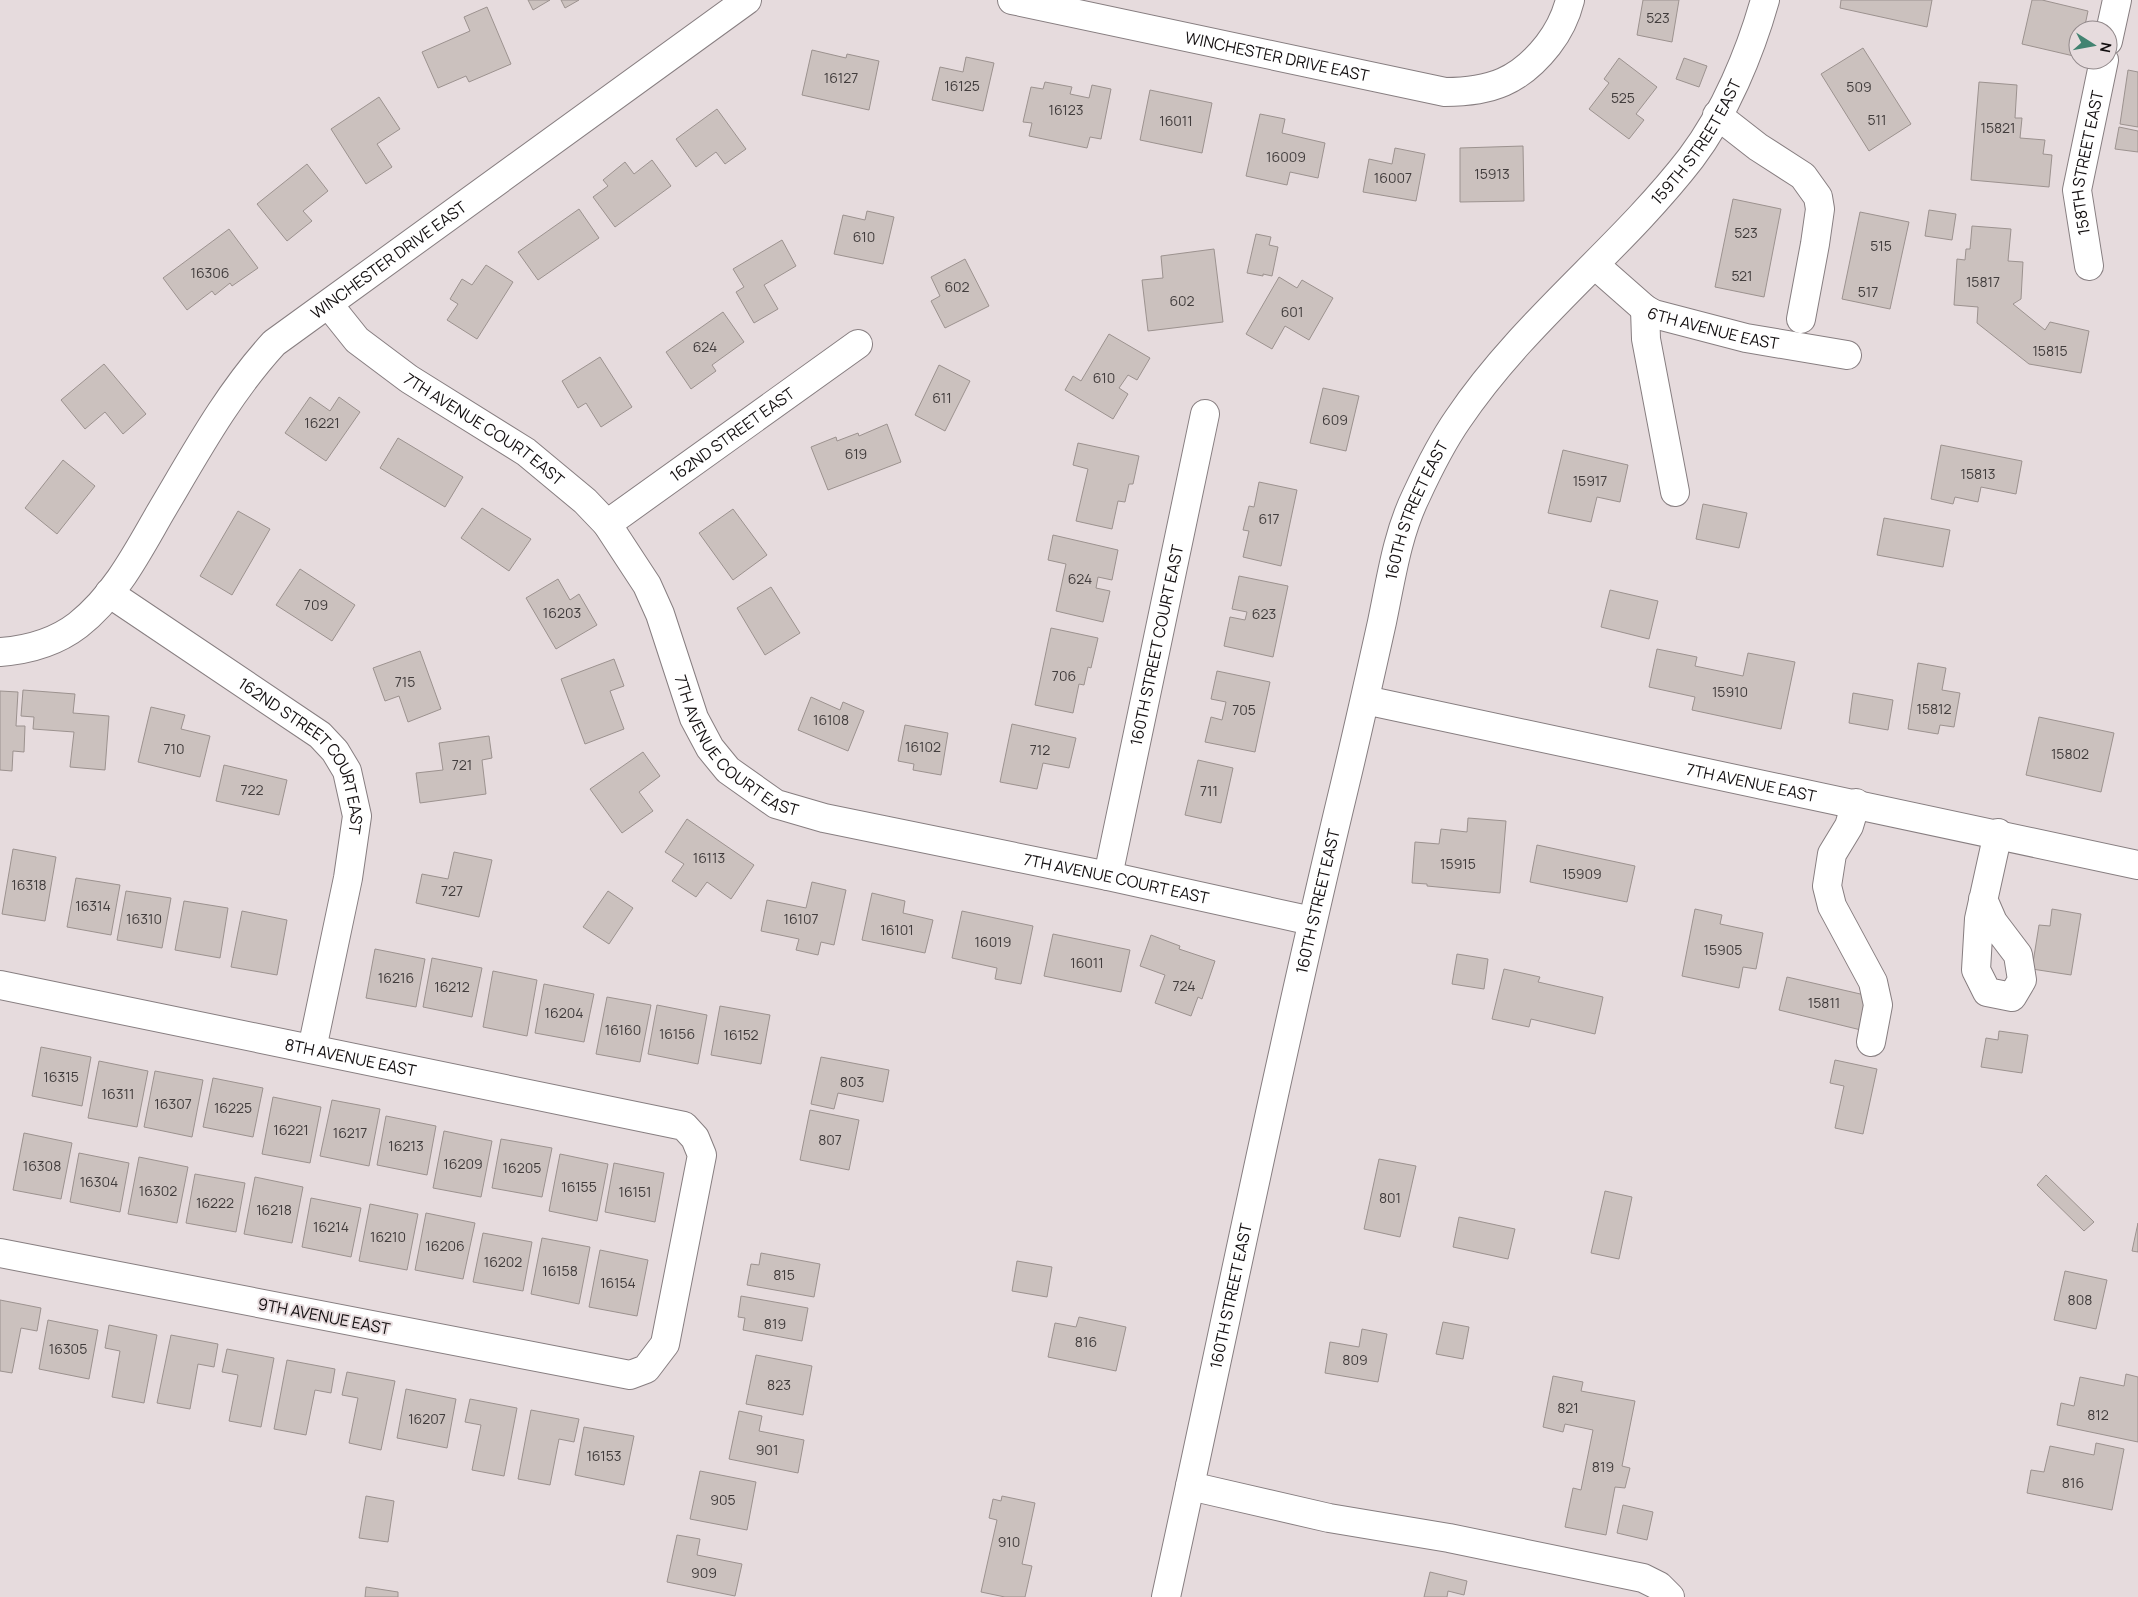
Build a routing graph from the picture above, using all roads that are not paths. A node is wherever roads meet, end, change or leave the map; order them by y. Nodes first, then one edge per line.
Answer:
1 (747, 0) edge
2 (1012, 0) edge
3 (1570, 0) edge
4 (1765, 0) edge
5 (2117, 0) edge
6 (2113, 20) edge
7 (2102, 70) edge
8 (1717, 115) junction
9 (1595, 265) junction
10 (2089, 266) dead end
11 (329, 305) junction
12 (1645, 309) junction
13 (1801, 319) dead end
14 (858, 344) dead end
15 (1847, 356) dead end
16 (1205, 414) dead end
17 (1675, 492) dead end
18 (607, 524) junction
19 (109, 594) junction
20 (0, 652) edge
21 (1365, 700) junction
22 (1856, 804) junction
23 (1998, 833) junction
24 (2138, 864) edge
25 (1108, 876) junction
26 (1983, 899) dead end
27 (1312, 921) junction
28 (1, 990) edge
29 (1871, 1042) dead end
30 (312, 1049) junction
31 (0, 1254) edge
32 (646, 1369) joint
33 (1190, 1486) junction
34 (1166, 1597) edge
35 (1670, 1597) edge

1 - 11 street, WINCHESTER DRIVE EAST
2 - 3 street, WINCHESTER DRIVE EAST
4 - 8 street, 159TH STREET EAST
5 - 6 street
7 - 10 street, 158TH STREET EAST
8 - 9 street, 159TH STREET EAST
8 - 13 street
9 - 12 street, 6TH AVENUE EAST
9 - 21 street, 160TH STREET EAST
11 - 18 street, 7TH AVENUE COURT EAST
11 - 19 street, WINCHESTER DRIVE EAST
12 - 15 street, 6TH AVENUE EAST
12 - 17 street
14 - 18 street, 162ND STREET EAST
16 - 25 street, 160TH STREET COURT EAST
18 - 25 street, 7TH AVENUE COURT EAST
19 - 20 street
19 - 30 street, 162ND STREET COURT EAST
21 - 22 street, 7TH AVENUE EAST
21 - 27 street, 160TH STREET EAST
22 - 23 street, 7TH AVENUE EAST
22 - 29 street
23 - 24 street, 7TH AVENUE EAST
23 - 26 street
25 - 27 street, 7TH AVENUE COURT EAST
27 - 33 street, 160TH STREET EAST
28 - 30 street, 8TH AVENUE EAST
30 - 32 street, 8TH AVENUE EAST
31 - 32 street, 9TH AVENUE EAST
33 - 34 street, 160TH STREET EAST
33 - 35 street

